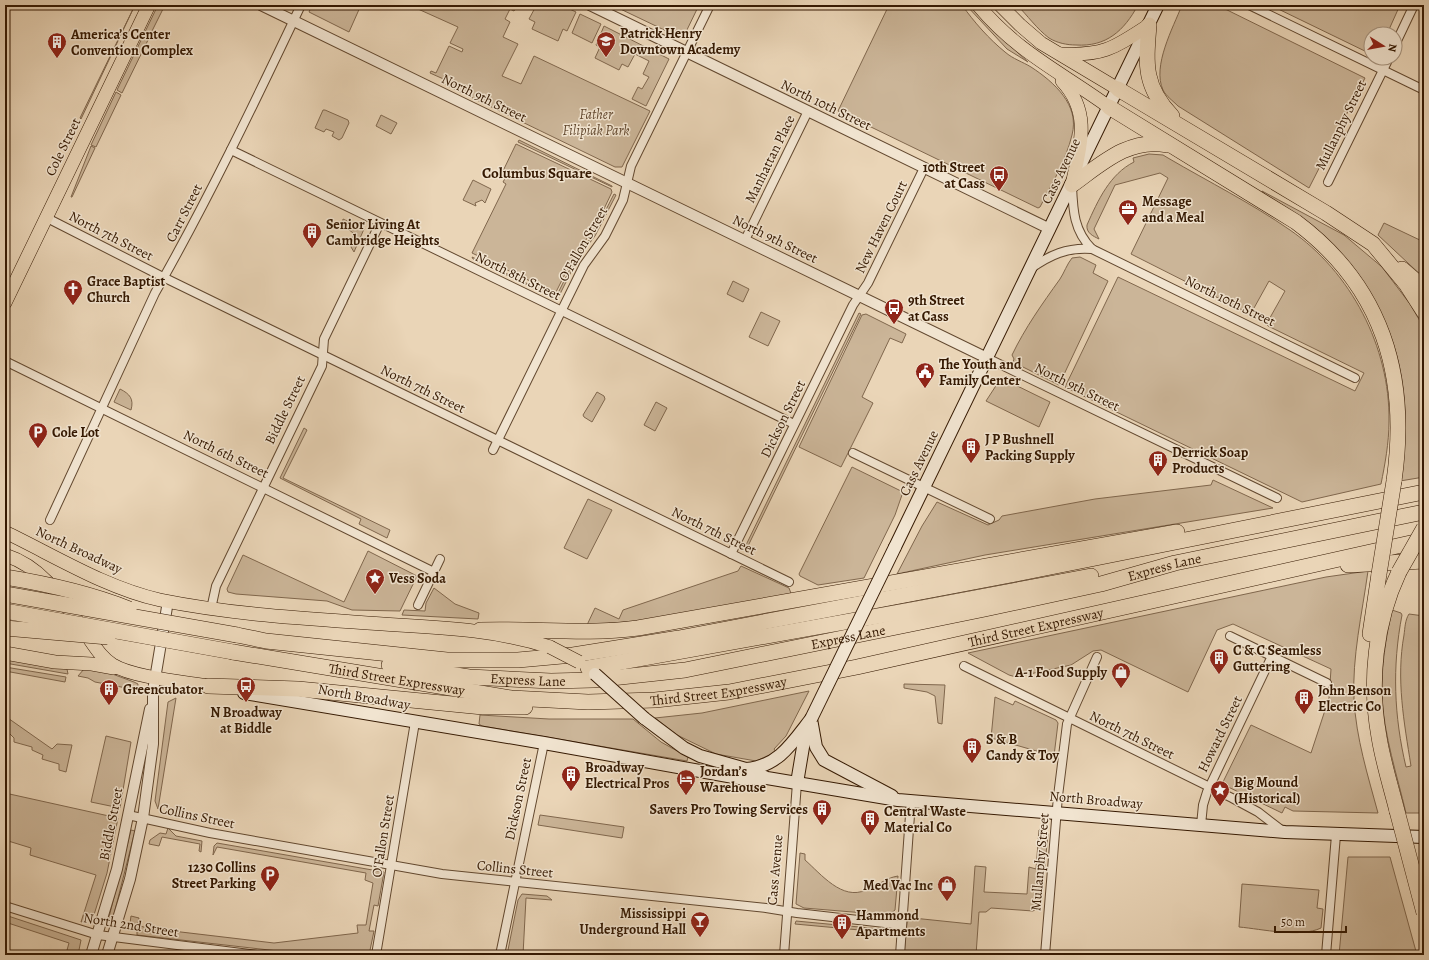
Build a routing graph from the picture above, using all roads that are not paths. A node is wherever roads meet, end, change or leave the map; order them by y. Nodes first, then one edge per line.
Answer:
1 (149, 5) edge
2 (261, 5) edge
3 (302, 5) edge
4 (590, 5) edge
5 (710, 5) edge
6 (978, 5) edge
7 (1000, 5) edge
8 (1158, 5) edge
9 (1250, 5) edge
10 (1414, 5) edge
11 (294, 21) junction
12 (1149, 25) junction
13 (1403, 28) edge
14 (687, 52) junction
15 (1059, 54) junction
16 (1385, 66) edge
17 (1048, 67) junction
18 (1383, 70) junction
19 (1118, 89) junction
20 (1424, 90) edge
21 (1109, 107) junction
22 (808, 111) junction
23 (1183, 128) junction
24 (1174, 147) junction
25 (231, 150) junction
26 (924, 168) junction
27 (1328, 182) dead end
28 (627, 183) junction
29 (1072, 185) junction
30 (47, 218) junction
31 (380, 223) junction
32 (1050, 229) junction
33 (745, 240) junction
34 (1373, 244) junction
35 (1092, 249) junction
36 (1030, 269) junction
37 (165, 278) junction
38 (1424, 288) edge
39 (859, 296) junction
40 (5, 303) edge
41 (561, 311) junction
42 (1424, 312) edge
43 (322, 355) junction
44 (987, 358) junction
45 (5, 361) edge
46 (1355, 378) dead end
47 (102, 408) junction
48 (794, 424) junction
49 (498, 440) junction
50 (493, 450) dead end
51 (853, 453) dead end
52 (263, 487) junction
53 (924, 487) junction
54 (1424, 492) edge
55 (1277, 498) dead end
56 (1424, 512) edge
57 (990, 519) dead end
58 (50, 520) dead end
59 (1424, 528) edge
60 (5, 532) edge
61 (1226, 533) junction
62 (1424, 540) edge
63 (731, 554) junction
64 (5, 555) edge
65 (440, 559) dead end
66 (1424, 561) edge
67 (1175, 563) junction
68 (434, 572) junction
69 (1276, 573) junction
70 (5, 577) edge
71 (789, 582) dead end
72 (5, 594) edge
73 (168, 601) junction
74 (418, 605) dead end
75 (211, 608) junction
76 (5, 611) edge
77 (152, 620) junction
78 (5, 628) edge
79 (480, 630) junction
80 (1230, 636) dead end
81 (159, 638) junction
82 (266, 641) junction
83 (5, 653) edge
84 (1272, 656) junction
85 (1097, 657) dead end
86 (964, 666) dead end
87 (587, 668) junction
88 (121, 670) junction
89 (155, 677) junction
90 (1327, 683) dead end
91 (208, 686) junction
92 (1374, 686) junction
93 (153, 697) junction
94 (554, 702) junction
95 (811, 719) junction
96 (1068, 719) junction
97 (415, 722) junction
98 (544, 743) junction
99 (746, 769) junction
100 (767, 778) junction
101 (797, 783) junction
102 (1209, 786) junction
103 (898, 800) junction
104 (911, 801) junction
105 (1057, 813) junction
106 (128, 815) junction
107 (143, 818) junction
108 (1201, 825) junction
109 (1284, 832) junction
110 (1336, 835) junction
111 (1424, 837) edge
112 (392, 865) junction
113 (514, 882) junction
114 (5, 906) edge
115 (787, 912) junction
116 (1424, 913) edge
117 (902, 925) junction
118 (98, 935) junction
119 (113, 938) junction
120 (242, 954) edge
121 (91, 955) edge
122 (108, 955) edge
123 (257, 955) edge
124 (376, 955) edge
125 (500, 955) edge
126 (784, 955) edge
127 (900, 955) edge
128 (1045, 955) edge
129 (1326, 955) edge

1 - 30 main road, Cole Street
2 - 11 street, North 9th Street
3 - 11 street, Carr Street
4 - 14 street, North 10th Street
5 - 14 street, O'Fallon Street
6 - 17 main road
7 - 15 main road
8 - 12 main road, Cass Avenue
9 - 18 street
10 - 13 street
11 - 25 street, Carr Street
11 - 28 street, North 9th Street
12 - 15 main road
12 - 19 main road, Cass Avenue
12 - 23 highway
14 - 22 street, North 10th Street
14 - 28 street, O'Fallon Street
15 - 19 main road
16 - 18 street, Mullanphy Street
17 - 21 main road
17 - 29 main road
18 - 20 street
18 - 27 street, Mullanphy Street
19 - 21 main road, Cass Avenue
19 - 23 highway
21 - 24 highway
21 - 29 main road, Cass Avenue
22 - 26 street, North 10th Street
22 - 33 street, Manhattan Place
23 - 34 highway
24 - 29 highway
24 - 92 highway, bridge
25 - 31 street, North 8th Street
25 - 37 street, Carr Street
26 - 32 street, North 10th Street
26 - 39 street, New Haven Court
28 - 33 street, North 9th Street
28 - 41 street, O'Fallon Street
29 - 32 main road, Cass Avenue
29 - 35 street, North 10th Street
30 - 37 street, North 7th Street
30 - 40 main road, Cole Street
31 - 41 street, North 8th Street
31 - 43 street, Biddle Street
32 - 36 main road, Cass Avenue
33 - 39 street, North 9th Street
34 - 38 highway
34 - 42 highway
35 - 36 street, North 10th Street
35 - 46 street, North 10th Street
36 - 44 main road, Cass Avenue
37 - 43 street, North 7th Street
37 - 47 street, Carr Street
39 - 44 street, North 9th Street
39 - 48 street, Dickson Street
41 - 48 street, North 8th Street
41 - 49 street, O'Fallon Street
43 - 49 street, North 7th Street
43 - 52 street, Biddle Street
44 - 53 main road, Cass Avenue
44 - 55 street, North 9th Street
45 - 47 street, North 6th Street
47 - 52 street, North 6th Street
47 - 58 street, Carr Street
48 - 63 street, Dickson Street
49 - 50 street, O'Fallon Street
49 - 63 street, North 7th Street
51 - 53 street
52 - 68 street, North 6th Street
52 - 75 street, Biddle Street
53 - 57 street
53 - 95 main road, Cass Avenue, bridge
54 - 61 highway, Third Street Expressway
56 - 67 highway, Express Lane
59 - 92 highway, bridge
60 - 73 main road, North Broadway
61 - 79 highway
61 - 82 highway, Third Street Expressway
62 - 69 highway, Third Street Expressway
63 - 71 street, North 7th Street
64 - 88 main road, North Broadway
65 - 68 street
66 - 69 highway
67 - 82 highway, Express Lane
67 - 87 highway
68 - 74 street
69 - 94 highway, Third Street Expressway
70 - 77 highway, bridge
72 - 77 highway, Third Street Expressway, bridge
73 - 75 main road, North Broadway
73 - 89 street, Biddle Street
75 - 79 main road, North Broadway
76 - 81 highway, Third Street Expressway, bridge
77 - 82 highway, Third Street Expressway, bridge
78 - 81 highway, bridge
79 - 87 main road, North Broadway, bridge
80 - 84 street
81 - 94 highway, Third Street Expressway, bridge
83 - 88 main road
84 - 90 street
84 - 102 street, Howard Street
85 - 96 street, Mullanphy Street
86 - 96 street, North 7th Street
87 - 99 main road, North Broadway, bridge
88 - 89 main road, North Broadway
89 - 91 main road, North Broadway
89 - 93 street, Biddle Street
91 - 94 highway
91 - 97 main road, North Broadway
92 - 116 highway, bridge
93 - 106 street, Biddle Street
93 - 107 street, Biddle Street
95 - 99 main road
95 - 101 main road, Cass Avenue
95 - 103 main road
96 - 102 street, North 7th Street
96 - 105 street, Mullanphy Street
97 - 98 main road, North Broadway
97 - 112 street, O'Fallon Street
98 - 100 main road, North Broadway
98 - 113 street, Dickson Street
99 - 100 main road, North Broadway
100 - 101 main road, North Broadway
101 - 103 main road, North Broadway
101 - 115 street, Cass Avenue
102 - 108 street, Howard Street
102 - 109 street, North 7th Street
103 - 104 main road, North Broadway
104 - 105 main road, North Broadway
104 - 117 street
105 - 108 main road, North Broadway
105 - 128 street, Mullanphy Street
106 - 107 street, Collins Street
106 - 118 street, Biddle Street
107 - 112 street, Collins Street
107 - 119 street, Biddle Street
108 - 109 main road, North Broadway
109 - 110 main road, North Broadway
110 - 111 main road, North Broadway
110 - 129 street
112 - 113 street, Collins Street
112 - 124 street, O'Fallon Street
113 - 115 street, Collins Street
113 - 125 street, Dickson Street
114 - 118 street, North 2nd Street
115 - 117 street, Collins Street
115 - 126 street, Cass Avenue
117 - 127 street
118 - 119 street, North 2nd Street
118 - 121 street, Biddle Street
119 - 120 street, North 2nd Street
119 - 122 street, Biddle Street
120 - 123 street, North 2nd Street

